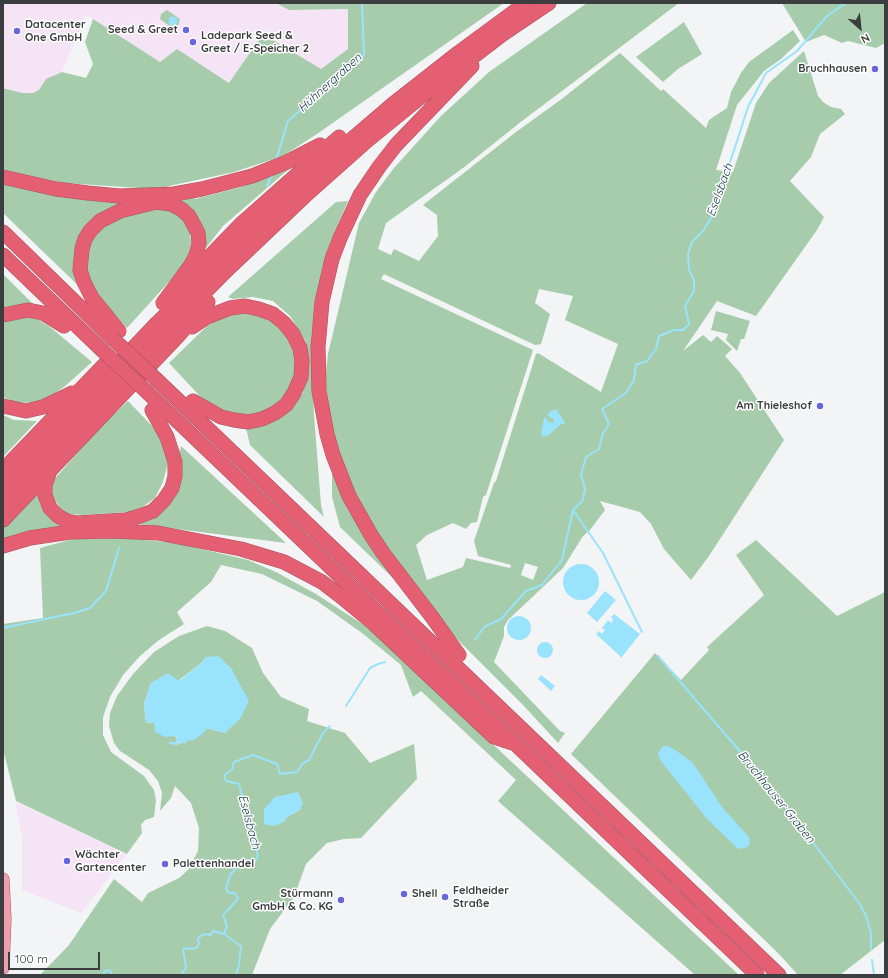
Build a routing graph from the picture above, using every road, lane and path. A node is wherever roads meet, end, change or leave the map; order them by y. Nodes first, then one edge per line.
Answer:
1 (526, 3) edge
2 (549, 3) edge
3 (503, 34) junction
4 (393, 104) junction
5 (345, 131) junction
6 (3, 177) edge
7 (3, 232) edge
8 (244, 254) junction
9 (3, 255) edge
10 (3, 268) edge
11 (163, 303) junction
12 (3, 315) edge
13 (64, 326) junction
14 (116, 334) junction
15 (178, 336) junction
16 (99, 353) junction
17 (160, 376) junction
18 (80, 390) junction
19 (142, 394) junction
20 (193, 401) junction
21 (3, 406) edge
22 (152, 410) junction
23 (206, 449) junction
24 (3, 470) edge
25 (50, 470) junction
26 (3, 485) edge
27 (3, 503) edge
28 (3, 520) edge
29 (3, 546) edge
30 (458, 655) junction
31 (544, 743) junction
32 (516, 745) junction
33 (3, 879) edge
34 (3, 968) edge
35 (757, 975) edge
36 (780, 975) edge

1 - 4 highway
2 - 3 highway
3 - 8 highway
3 - 30 highway
4 - 5 highway
4 - 26 highway
5 - 6 highway
5 - 11 highway
7 - 14 highway
8 - 15 highway
8 - 27 highway
9 - 16 highway
10 - 13 highway
11 - 14 highway
11 - 18 highway
12 - 13 highway
13 - 16 highway
14 - 17 highway, bridge
15 - 20 highway
15 - 25 highway
16 - 19 highway, bridge
17 - 20 highway
17 - 31 highway
18 - 21 highway
18 - 24 highway
19 - 22 highway
19 - 23 highway
20 - 30 highway
22 - 23 highway
22 - 25 highway
23 - 32 highway
25 - 28 highway
29 - 32 highway
30 - 31 highway
31 - 36 highway
32 - 35 highway
33 - 34 main road

